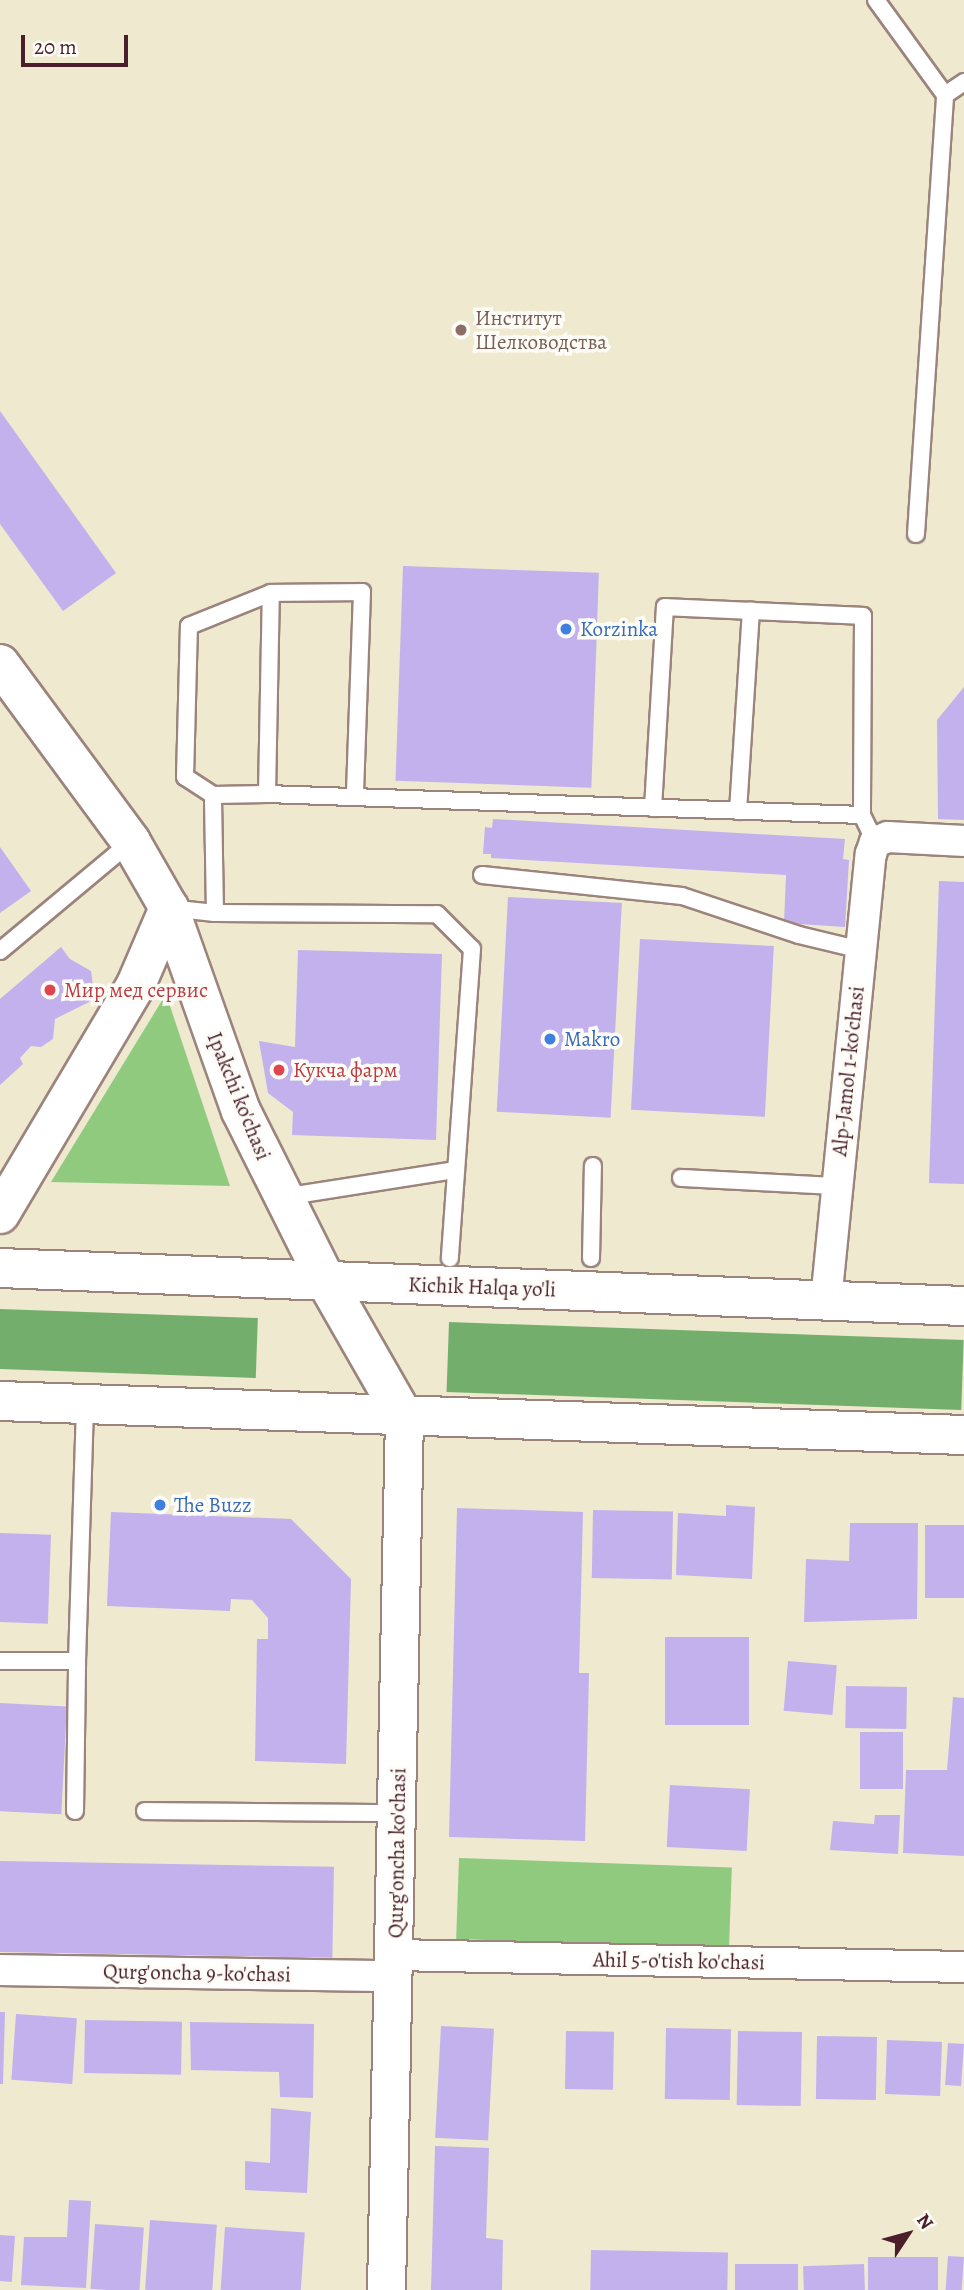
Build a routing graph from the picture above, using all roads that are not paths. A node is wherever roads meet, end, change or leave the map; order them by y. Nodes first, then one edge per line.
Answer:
1 (876, 0) edge
2 (964, 82) edge
3 (945, 95) junction
4 (916, 534) dead end
5 (271, 593) junction
6 (751, 610) junction
7 (0, 664) edge
8 (267, 794) junction
9 (213, 795) junction
10 (355, 796) junction
11 (653, 808) junction
12 (738, 811) junction
13 (862, 815) junction
14 (964, 841) edge
15 (131, 842) junction
16 (875, 842) junction
17 (482, 875) dead end
18 (169, 908) junction
19 (215, 914) junction
20 (861, 950) junction
21 (0, 951) edge
22 (593, 1166) dead end
23 (456, 1170) junction
24 (681, 1178) dead end
25 (836, 1186) junction
26 (283, 1197) junction
27 (0, 1214) edge
28 (450, 1258) dead end
29 (591, 1258) dead end
30 (0, 1268) edge
31 (326, 1281) junction
32 (826, 1301) junction
33 (964, 1306) edge
34 (0, 1401) edge
35 (85, 1404) junction
36 (404, 1417) junction
37 (964, 1435) edge
38 (0, 1661) edge
39 (77, 1661) junction
40 (75, 1811) dead end
41 (145, 1811) dead end
42 (398, 1813) junction
43 (395, 1966) junction
44 (964, 1967) edge
45 (0, 1970) edge
46 (386, 2290) edge

1 - 3 lane
2 - 3 lane
3 - 4 lane
5 - 8 lane
5 - 9 lane
5 - 10 lane
6 - 11 lane
6 - 12 lane
6 - 13 lane
7 - 15 main road, Ipakchi ko'chasi
8 - 9 lane
8 - 10 lane
9 - 19 lane
10 - 11 lane
11 - 12 lane
12 - 13 lane
13 - 16 lane
14 - 16 street
15 - 18 main road, Ipakchi ko'chasi
15 - 21 lane
16 - 20 street, Alp-Jamol 1-ko'chasi
17 - 20 lane
18 - 19 lane
18 - 26 main road, Ipakchi ko'chasi
18 - 27 main road
19 - 23 lane
20 - 25 street, Alp-Jamol 1-ko'chasi
22 - 29 lane
23 - 26 lane
23 - 28 lane
24 - 25 lane
25 - 32 street, Alp-Jamol 1-ko'chasi
26 - 31 main road, Ipakchi ko'chasi
30 - 31 main road, Kichik Halqa yo'li
31 - 32 main road, Kichik Halqa yo'li
31 - 36 main road, Ipakchi ko'chasi
32 - 33 main road, Kichik Halqa yo'li
34 - 35 main road
35 - 36 main road
35 - 39 lane
36 - 37 main road
36 - 42 street, Qurg'oncha ko'chasi
38 - 39 lane
39 - 40 lane
41 - 42 lane
42 - 43 street, Qurg'oncha ko'chasi
43 - 44 street, Ahil 5-o'tish ko'chasi
43 - 45 street, Qurg'oncha 9-ko'chasi
43 - 46 street, Qurg'oncha ko'chasi

